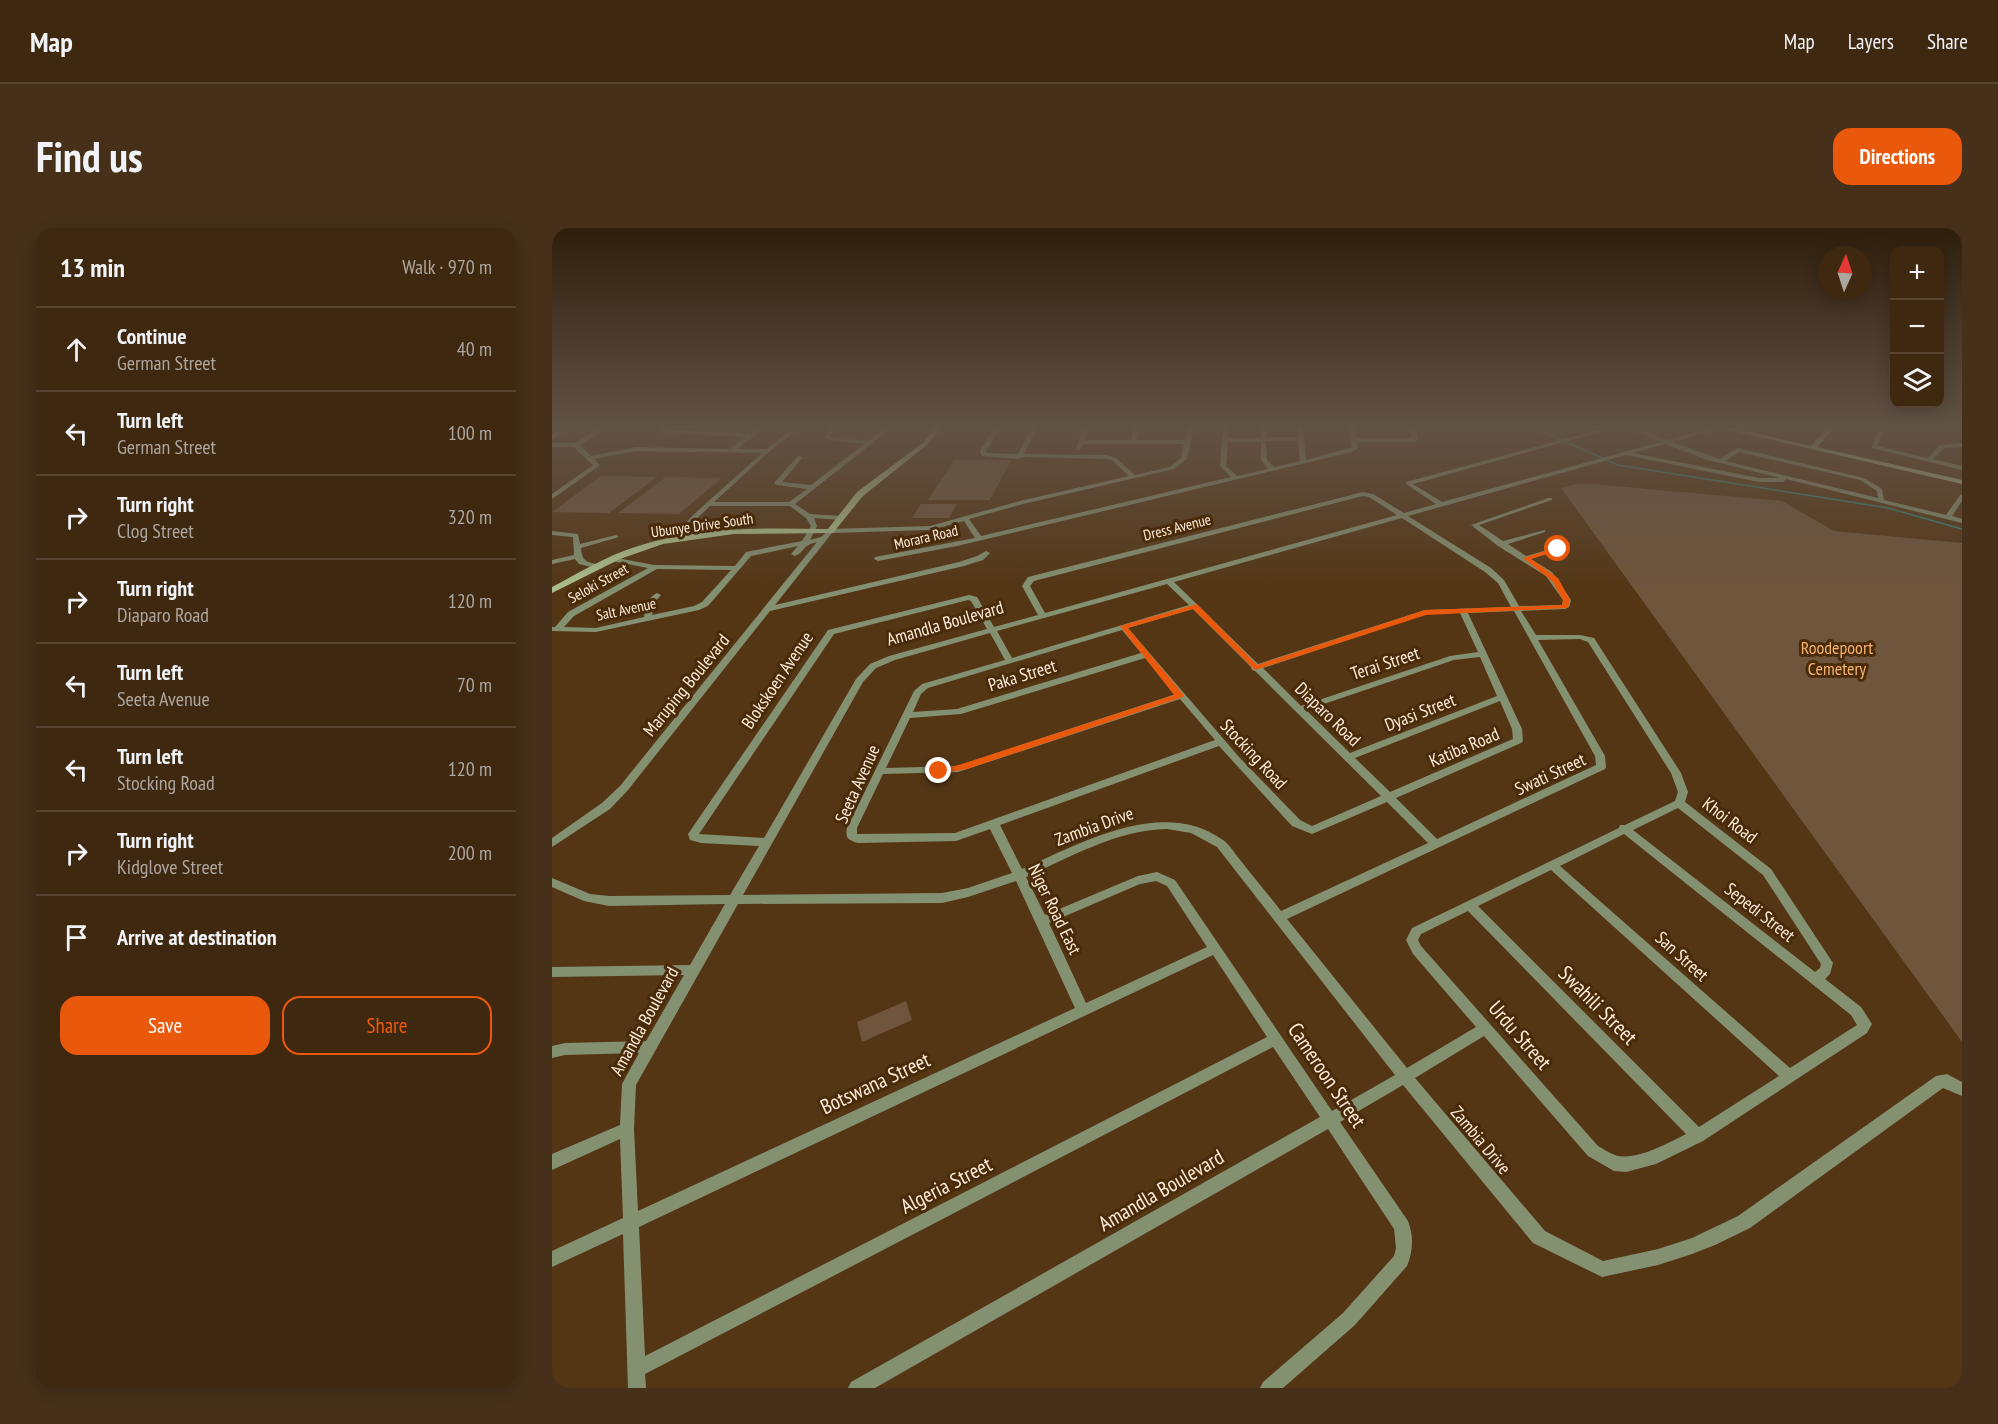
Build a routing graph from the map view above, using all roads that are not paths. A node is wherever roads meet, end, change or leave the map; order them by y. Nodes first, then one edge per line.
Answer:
1 (577, 480) edge
2 (734, 480) edge
3 (780, 480) edge
4 (820, 480) edge
5 (878, 480) edge
6 (1120, 480) edge
7 (1227, 480) edge
8 (1418, 480) edge
9 (1533, 480) edge
10 (1801, 480) edge
11 (1863, 480) edge
12 (810, 487) junction
13 (1962, 496) edge
14 (552, 497) edge
15 (1550, 499) dead end
16 (1881, 500) junction
17 (708, 504) junction
18 (791, 504) junction
19 (1442, 505) junction
20 (812, 516) junction
21 (1403, 516) junction
22 (1948, 517) junction
23 (841, 518) junction
24 (966, 519) junction
25 (1962, 520) edge
26 (813, 531) junction
27 (1543, 531) dead end
28 (552, 533) edge
29 (827, 535) junction
30 (616, 537) dead end
31 (979, 538) junction
32 (683, 539) junction
33 (806, 541) junction
34 (1501, 544) junction
35 (578, 547) junction
36 (778, 547) junction
37 (1558, 549) dead end
38 (986, 553) dead end
39 (795, 554) junction
40 (578, 556) junction
41 (810, 556) junction
42 (1526, 558) junction
43 (615, 559) junction
44 (879, 559) dead end
45 (552, 562) edge
46 (598, 567) junction
47 (654, 567) junction
48 (735, 568) junction
49 (1170, 582) junction
50 (552, 590) edge
51 (657, 595) dead end
52 (1195, 606) junction
53 (768, 609) junction
54 (1519, 609) junction
55 (1463, 610) junction
56 (1043, 616) junction
57 (648, 619) junction
58 (1123, 627) junction
59 (556, 628) edge
60 (994, 630) junction
61 (1534, 638) junction
62 (1484, 654) junction
63 (1145, 655) junction
64 (1009, 660) junction
65 (1255, 668) junction
66 (1180, 696) junction
67 (1503, 697) junction
68 (1298, 710) junction
69 (907, 715) junction
70 (1220, 742) junction
71 (1349, 757) junction
72 (880, 771) junction
73 (1390, 797) junction
74 (1679, 803) junction
75 (994, 825) junction
76 (1624, 828) junction
77 (768, 842) junction
78 (552, 843) edge
79 (1437, 845) junction
80 (1551, 864) junction
81 (1019, 874) junction
82 (552, 882) edge
83 (735, 900) junction
84 (1469, 904) junction
85 (1278, 918) junction
86 (1042, 921) junction
87 (1216, 948) junction
88 (694, 970) junction
89 (552, 972) edge
90 (1816, 979) junction
91 (1083, 1010) junction
92 (1486, 1028) junction
93 (1862, 1029) joint
94 (1275, 1039) junction
95 (649, 1047) junction
96 (552, 1052) edge
97 (1788, 1076) junction
98 (1405, 1077) junction
99 (1962, 1089) edge
100 (1328, 1119) junction
101 (627, 1129) junction
102 (1698, 1136) junction
103 (552, 1162) edge
104 (631, 1222) junction
105 (552, 1259) edge
106 (637, 1369) junction
107 (637, 1388) edge
108 (857, 1388) edge
109 (1269, 1388) edge

1 - 14 street
2 - 17 street
3 - 12 street
4 - 12 street
5 - 23 street
6 - 24 street
7 - 31 street, Morara Road
8 - 19 street
9 - 19 street, Amandla Boulevard
10 - 16 street
11 - 16 street
12 - 18 street
13 - 22 street
15 - 34 street
16 - 22 street
17 - 18 street
17 - 32 street
18 - 20 street
19 - 21 street, Amandla Boulevard
20 - 23 street
20 - 26 street
21 - 49 street, Amandla Boulevard
21 - 54 street, Swati Street
21 - 56 street, Dress Avenue
22 - 25 street
23 - 29 street
24 - 29 street
24 - 31 street, Morara Road
26 - 29 street, Ubunye Drive South
26 - 32 street, Ubunye Drive South
26 - 33 street
27 - 34 street
28 - 35 street
29 - 33 street
29 - 41 street, Maruping Boulevard
30 - 35 street
31 - 44 street, Morara Road
32 - 43 street, Ubunye Drive South
33 - 36 street
33 - 39 street
34 - 42 street
35 - 40 street
36 - 39 street
36 - 48 street
37 - 42 street
38 - 53 street
39 - 41 street
40 - 45 street
40 - 46 street
41 - 53 street, Maruping Boulevard
42 - 54 street
43 - 46 street, Ubunye Drive South
43 - 47 street
46 - 50 street, Ubunye Drive South
47 - 48 street
47 - 59 street, Seloki Street
48 - 57 street, Salt Avenue
49 - 52 street, Diaparo Road
49 - 56 street, Amandla Boulevard
51 - 57 street
52 - 58 street, Seeta Avenue
52 - 65 street, Diaparo Road
53 - 78 street, Maruping Boulevard
54 - 55 street
54 - 61 street, Swati Street
55 - 62 street, Katiba Road
55 - 65 street
56 - 60 street, Amandla Boulevard
57 - 59 street, Salt Avenue
58 - 63 street, Stocking Road
58 - 64 street, Seeta Avenue
60 - 64 street, Blokskoen Avenue
60 - 77 street, Amandla Boulevard
60 - 77 street, Blokskoen Avenue
61 - 74 street, Khoi Road
61 - 79 street, Swati Street
62 - 67 street, Katiba Road
62 - 68 street, Terai Street
63 - 66 street, Stocking Road
63 - 69 street, Paka Street
64 - 69 street, Seeta Avenue
65 - 68 street, Diaparo Road
66 - 70 street, Stocking Road
66 - 72 street
67 - 71 street, Dyasi Street
67 - 73 street, Katiba Road
68 - 71 street, Diaparo Road
69 - 72 street, Seeta Avenue
70 - 73 street, Stocking Road
70 - 75 street, Seeta Avenue
71 - 73 street, Diaparo Road
72 - 75 street, Seeta Avenue
73 - 79 street, Diaparo Road
74 - 76 street, Urdu Street
74 - 90 street, Khoi Road
75 - 81 street, Niger Road East
76 - 80 street, Urdu Street
76 - 90 street, Sepedi Street
77 - 83 street, Amandla Boulevard
79 - 85 street, Swati Street
80 - 84 street, Urdu Street
80 - 97 street, San Street
81 - 83 street, Zambia Drive
81 - 85 street, Zambia Drive
81 - 86 street, Niger Road East
82 - 83 street, Zambia Drive
83 - 88 street, Amandla Boulevard
84 - 92 street, Urdu Street
84 - 102 street, Swahili Street
85 - 98 street, Zambia Drive
86 - 87 street, Cameroon Street
86 - 91 street, Niger Road East
87 - 91 street, Botswana Street
87 - 94 street, Cameroon Street
88 - 89 street
88 - 95 street, Amandla Boulevard
90 - 93 street, Sepedi Street
91 - 104 street, Botswana Street
92 - 98 street, Amandla Boulevard
92 - 102 street, Urdu Street
93 - 97 street, Urdu Street
94 - 100 street, Cameroon Street
94 - 106 street, Algeria Street
95 - 96 street
95 - 101 street, Amandla Boulevard
97 - 102 street, Urdu Street
98 - 99 street, Zambia Drive
98 - 100 street, Amandla Boulevard
100 - 108 street, Amandla Boulevard
100 - 109 street, Cameroon Street
101 - 103 street
101 - 104 street, Amandla Boulevard
104 - 105 street, Botswana Street
104 - 106 street, Amandla Boulevard
106 - 107 street, Amandla Boulevard

